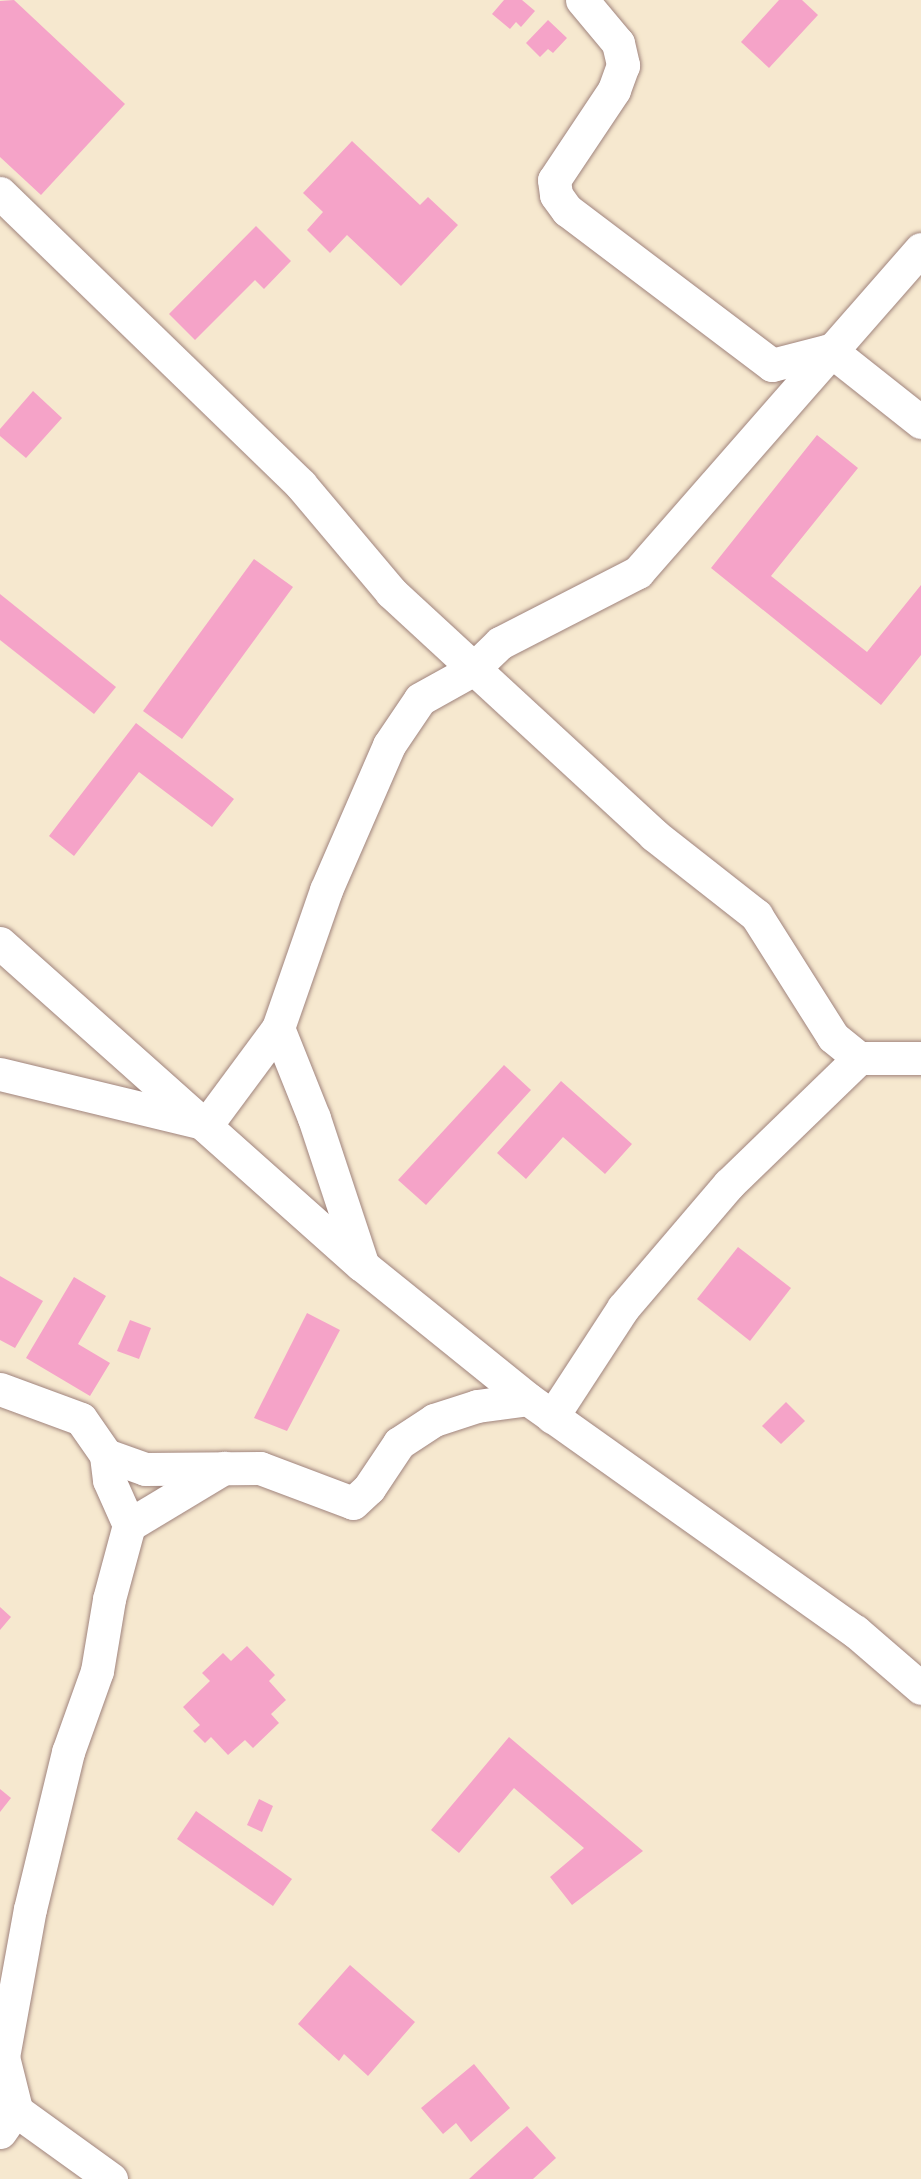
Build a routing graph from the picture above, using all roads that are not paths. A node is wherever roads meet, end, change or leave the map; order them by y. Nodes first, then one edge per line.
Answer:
1 (582, 0) edge
2 (0, 193) edge
3 (921, 249) edge
4 (830, 350) junction
5 (921, 422) edge
6 (472, 670) junction
7 (0, 943) edge
8 (278, 1028) junction
9 (859, 1058) junction
10 (921, 1058) edge
11 (0, 1074) edge
12 (207, 1124) junction
13 (362, 1265) junction
14 (0, 1389) edge
15 (540, 1408) junction
16 (106, 1455) junction
17 (226, 1467) junction
18 (145, 1468) junction
19 (129, 1525) junction
20 (921, 1688) edge
21 (5, 2113) edge
22 (111, 2179) edge

1 - 4 street
2 - 6 street
3 - 4 street
4 - 5 street
4 - 6 street
6 - 8 street
6 - 9 street
7 - 12 street
8 - 12 street
8 - 13 street
9 - 10 street
9 - 15 street
11 - 12 street
12 - 13 street
13 - 15 street
14 - 16 street
15 - 17 street
15 - 20 street
16 - 18 street
16 - 19 street
17 - 18 street
17 - 19 street
18 - 19 street
19 - 21 street
21 - 22 street

